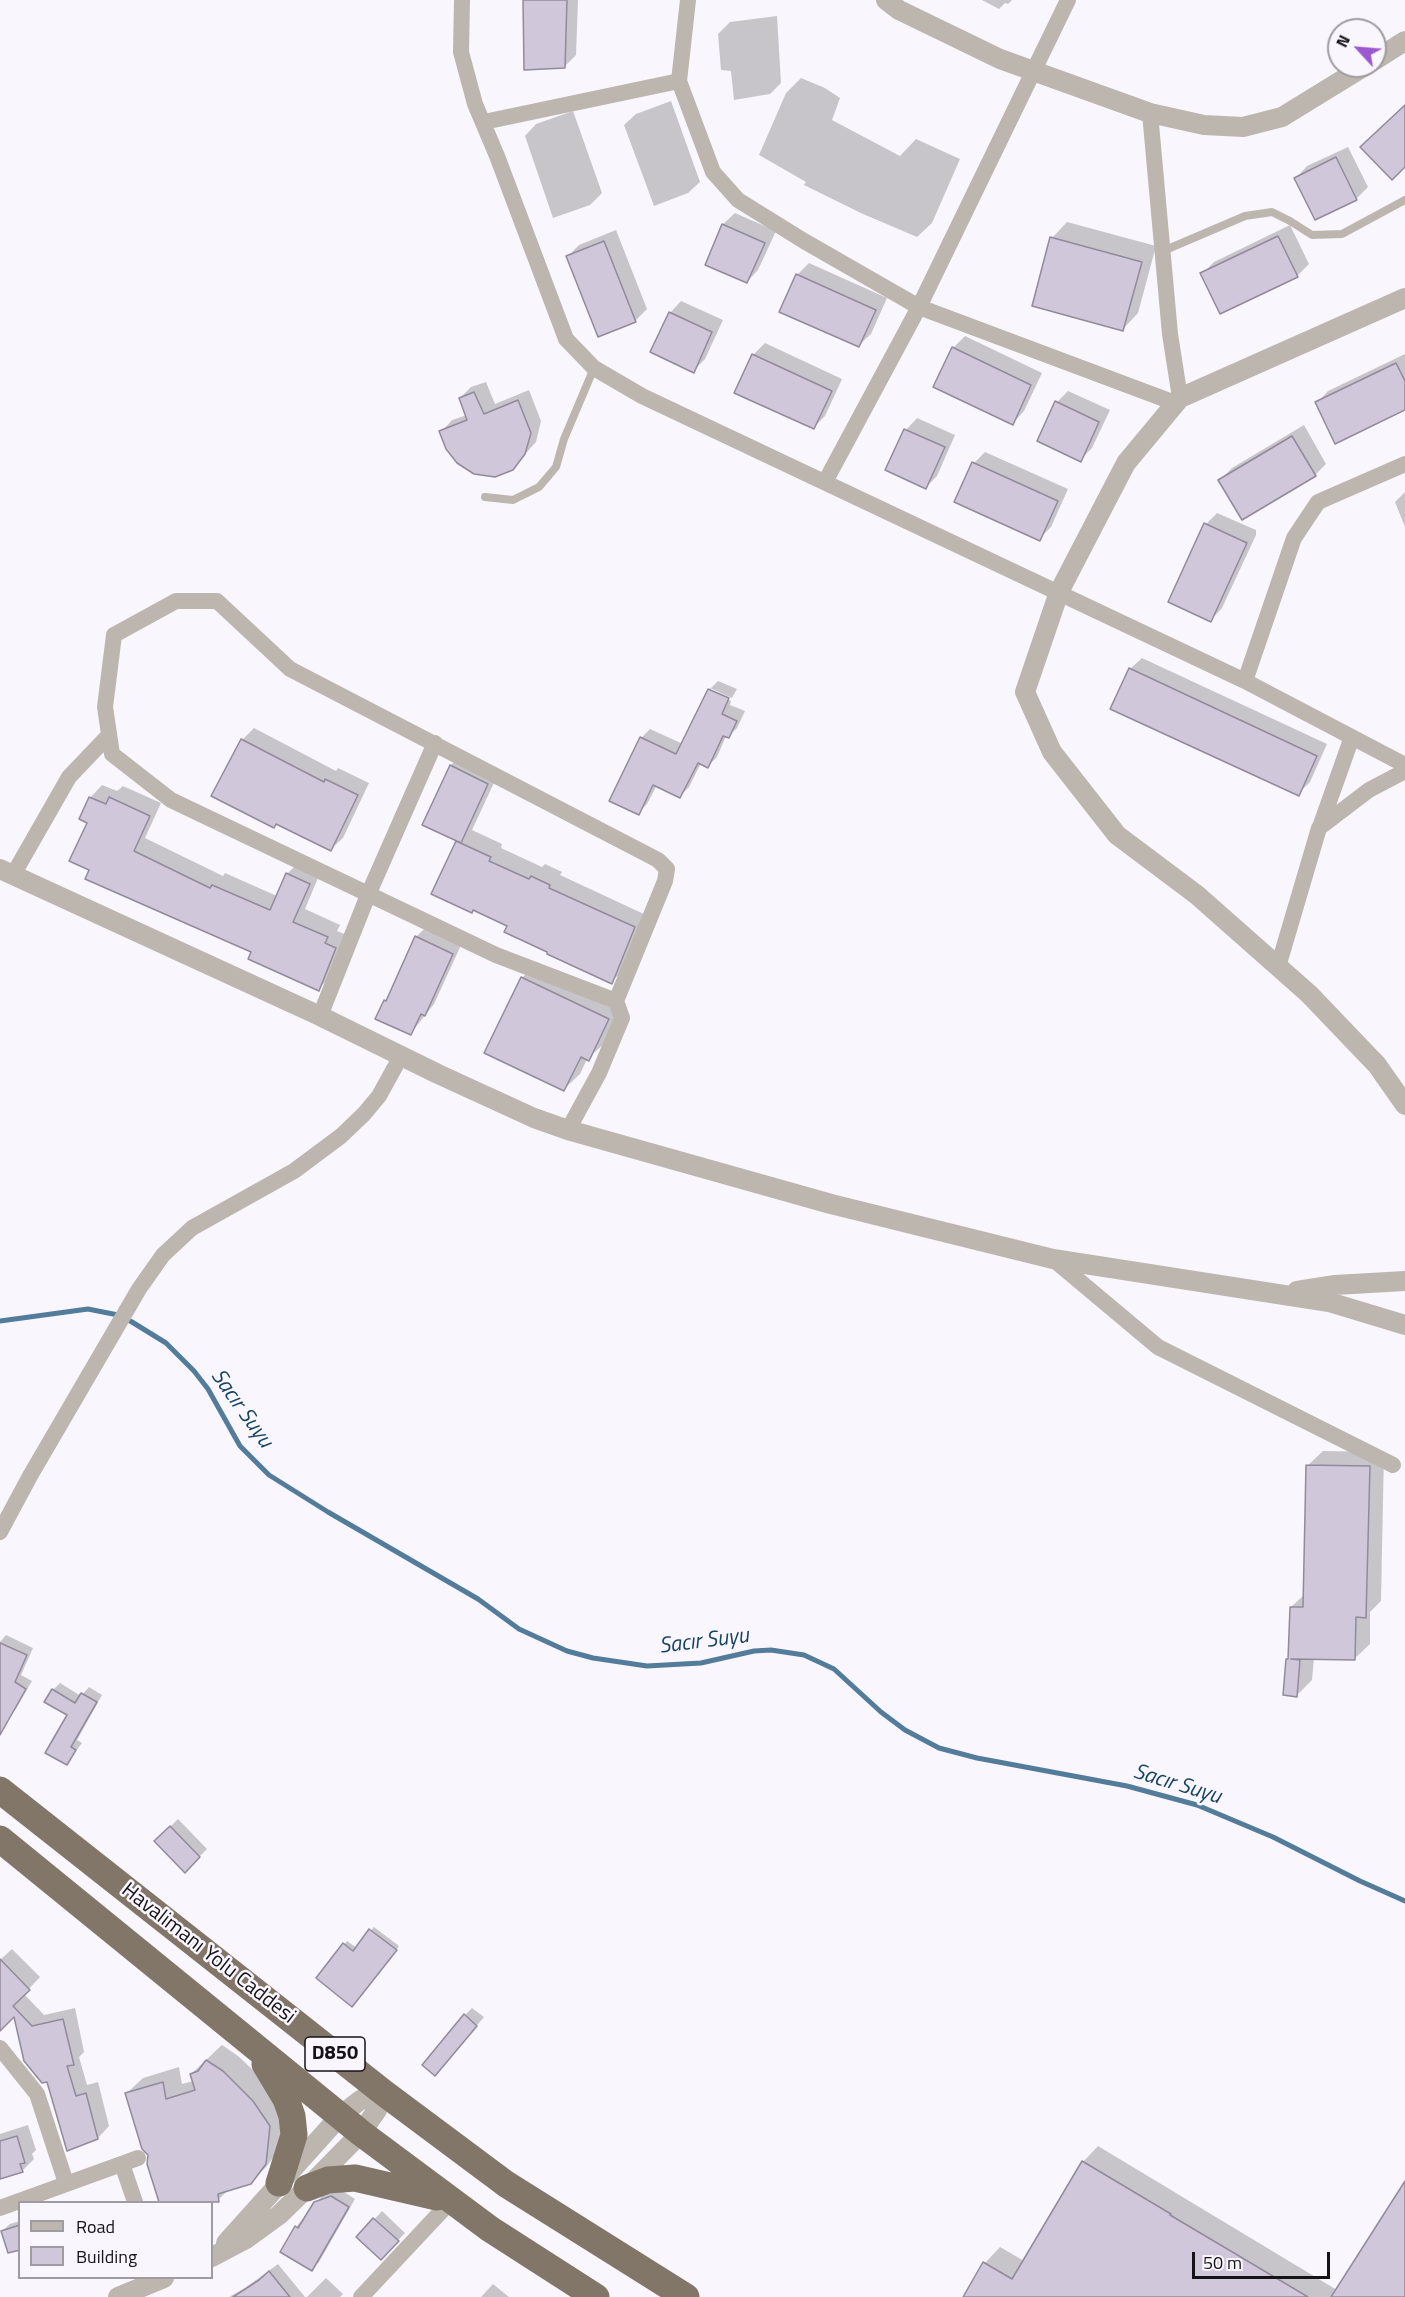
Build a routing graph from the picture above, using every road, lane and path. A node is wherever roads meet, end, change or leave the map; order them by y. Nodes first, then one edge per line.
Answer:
1 (462, 0) edge
2 (688, 0) edge
3 (886, 0) edge
4 (1068, 0) edge
5 (1405, 41) edge
6 (1387, 52) edge
7 (1033, 70) junction
8 (1345, 78) edge
9 (680, 81) junction
10 (1150, 113) junction
11 (484, 122) junction
12 (1405, 200) edge
13 (1162, 251) junction
14 (1405, 298) edge
15 (919, 307) junction
16 (594, 368) junction
17 (1177, 400) junction
18 (1405, 464) edge
19 (825, 482) junction
20 (485, 497) dead end
21 (1059, 592) junction
22 (1245, 681) junction
23 (109, 735) junction
24 (1352, 737) junction
25 (435, 743) junction
26 (1405, 765) edge
27 (1405, 771) edge
28 (1319, 828) junction
29 (6, 872) edge
30 (369, 895) junction
31 (1278, 967) junction
32 (616, 1001) junction
33 (320, 1016) junction
34 (401, 1056) junction
35 (1405, 1105) edge
36 (568, 1130) junction
37 (1053, 1259) junction
38 (1405, 1281) edge
39 (1281, 1294) junction
40 (1405, 1325) edge
41 (1393, 1465) dead end
42 (0, 1532) edge
43 (0, 1790) edge
44 (0, 1839) edge
45 (0, 2048) edge
46 (257, 2050) junction
47 (382, 2091) junction
48 (340, 2116) junction
49 (361, 2133) junction
50 (138, 2158) dead end
51 (122, 2164) junction
52 (66, 2183) junction
53 (279, 2183) junction
54 (307, 2188) junction
55 (18, 2201) edge
56 (18, 2201) edge
57 (135, 2201) edge
58 (451, 2201) junction
59 (0, 2208) edge
60 (214, 2255) edge
61 (158, 2279) edge
62 (118, 2297) edge
63 (361, 2297) edge
64 (596, 2297) edge
65 (686, 2297) edge

1 - 11 street
2 - 9 street
3 - 7 street
4 - 7 street
5 - 6 street
7 - 10 street
7 - 15 street
8 - 10 street
9 - 11 street
9 - 15 street
10 - 13 street
11 - 16 street
12 - 13 lane
13 - 17 street
14 - 17 street
15 - 17 street
15 - 19 street
16 - 19 street
16 - 20 lane
17 - 21 street
18 - 22 street
19 - 21 street
21 - 22 street
21 - 31 street
22 - 24 street
23 - 25 street
23 - 29 street
23 - 30 street
24 - 26 street
24 - 28 street
25 - 30 street
25 - 32 street
27 - 28 street
28 - 31 street
29 - 33 street
30 - 32 street
30 - 33 street
31 - 35 street
32 - 36 street
33 - 34 street
34 - 36 street
34 - 42 street
36 - 37 street
37 - 39 street
37 - 41 street
38 - 39 street
39 - 40 street
43 - 47 highway, Havalimanı Yolu Caddesi / D850
44 - 46 highway, Havalimanı Yolu Caddesi / D850
45 - 52 street
46 - 48 highway, Havalimanı Yolu Caddesi / D850
46 - 53 highway
47 - 48 street
47 - 49 street
47 - 65 highway, Havalimanı Yolu Caddesi / D850
48 - 49 highway, Havalimanı Yolu Caddesi / D850
48 - 53 street
49 - 54 street
49 - 58 highway, Havalimanı Yolu Caddesi / D850
50 - 51 street
51 - 52 street
51 - 57 street
52 - 56 street
53 - 60 street
54 - 58 highway
54 - 60 street
55 - 59 street
58 - 63 street
58 - 64 highway, Havalimanı Yolu Caddesi / D850
61 - 62 street

